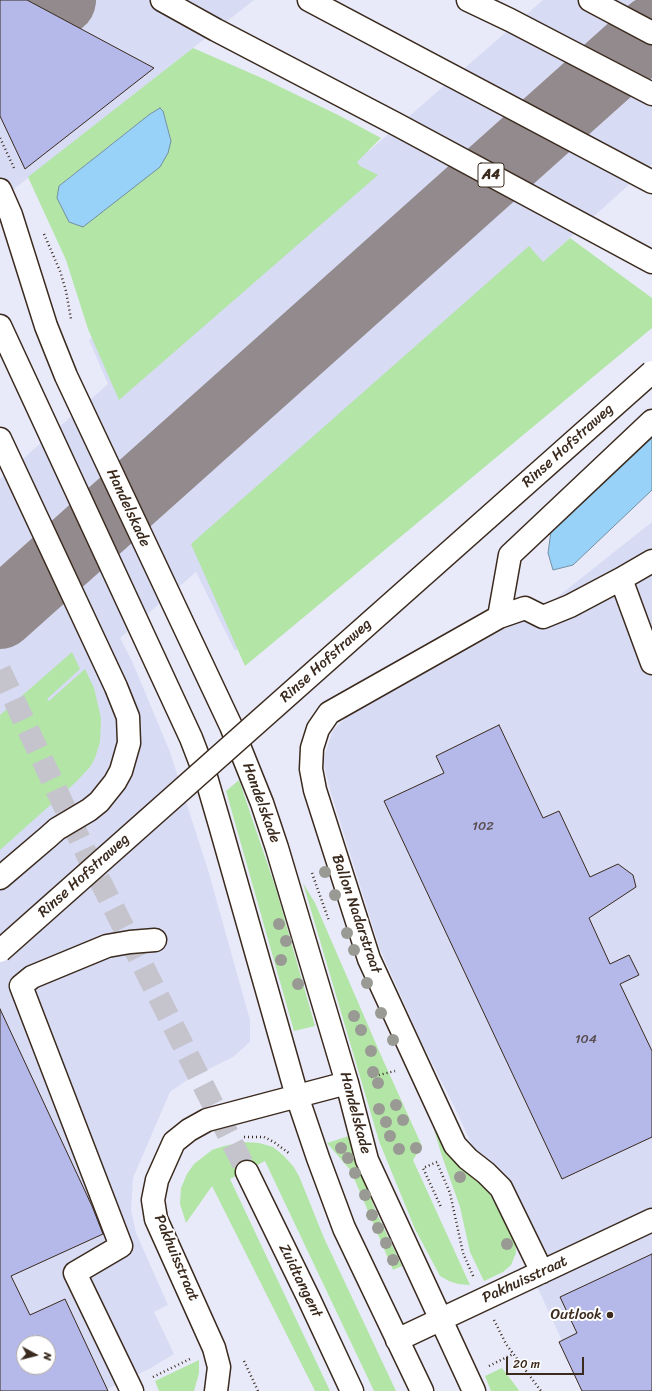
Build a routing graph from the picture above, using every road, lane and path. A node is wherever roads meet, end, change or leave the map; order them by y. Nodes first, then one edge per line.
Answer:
1 (162, 0) edge
2 (309, 0) edge
3 (468, 0) edge
4 (590, 0) edge
5 (652, 33) edge
6 (652, 94) edge
7 (652, 182) edge
8 (0, 190) edge
9 (652, 262) edge
10 (0, 326) edge
11 (652, 372) edge
12 (652, 421) edge
13 (0, 439) edge
14 (652, 561) edge
15 (621, 580) junction
16 (499, 617) junction
17 (652, 663) edge
18 (0, 878) edge
19 (155, 940) dead end
20 (0, 951) edge
21 (347, 1083) junction
22 (298, 1096) junction
23 (242, 1138) dead end
24 (292, 1157) dead end
25 (437, 1162) dead end
26 (247, 1172) tunnel mouth
27 (441, 1207) dead end
28 (652, 1220) edge
29 (542, 1272) junction
30 (442, 1319) junction
31 (397, 1340) junction
32 (214, 1348) junction
33 (243, 1358) dead end
34 (220, 1387) edge
35 (131, 1389) edge
36 (258, 1391) edge
37 (352, 1391) edge
38 (422, 1391) edge
39 (474, 1391) edge

1 - 9 main road, A4
2 - 7 main road
3 - 6 main road
4 - 5 main road
8 - 21 main road, Handelskade
10 - 22 main road
11 - 20 main road, Rinse Hofstraweg, bridge
12 - 16 main road
13 - 18 main road
14 - 15 main road
15 - 16 main road, Ballon Nadarstraat
15 - 17 main road
16 - 29 main road, Ballon Nadarstraat
19 - 35 main road
21 - 22 main road, Pakhuisstraat
21 - 30 main road, Handelskade
22 - 31 main road
22 - 32 main road, Pakhuisstraat
23 - 24 path
25 - 27 path
26 - 37 main road, Zuidtangent
28 - 29 main road, Pakhuisstraat
29 - 30 main road, Pakhuisstraat
30 - 31 main road, Pakhuisstraat
30 - 39 main road, Handelskade
31 - 38 main road
32 - 34 main road, Pakhuisstraat
32 - 35 path
33 - 36 path

